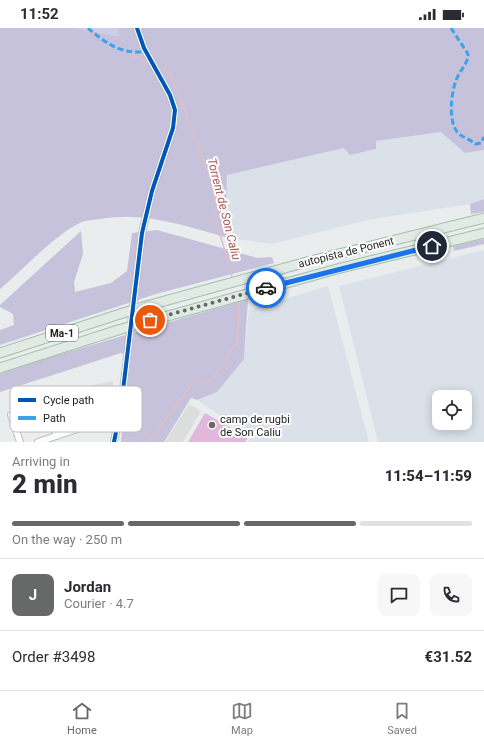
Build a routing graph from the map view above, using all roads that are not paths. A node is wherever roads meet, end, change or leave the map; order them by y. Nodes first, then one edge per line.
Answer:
1 (137, 28) edge
2 (484, 218) edge
3 (484, 234) edge
4 (136, 306) junction
5 (0, 353) edge
6 (0, 368) edge
7 (124, 386) edge
8 (17, 432) edge
9 (56, 432) edge
10 (69, 432) edge
11 (116, 432) edge
12 (57, 436) junction
13 (20, 442) edge
14 (38, 442) edge
15 (114, 442) edge

1 - 4 street
2 - 4 highway, autopista de Ponent / Ma-1
3 - 6 highway, autopista de Ponent / Ma-1, bridge
4 - 5 highway, Ma-1, bridge
4 - 7 street
8 - 13 street
9 - 12 street
10 - 12 street
11 - 15 street
12 - 14 street

